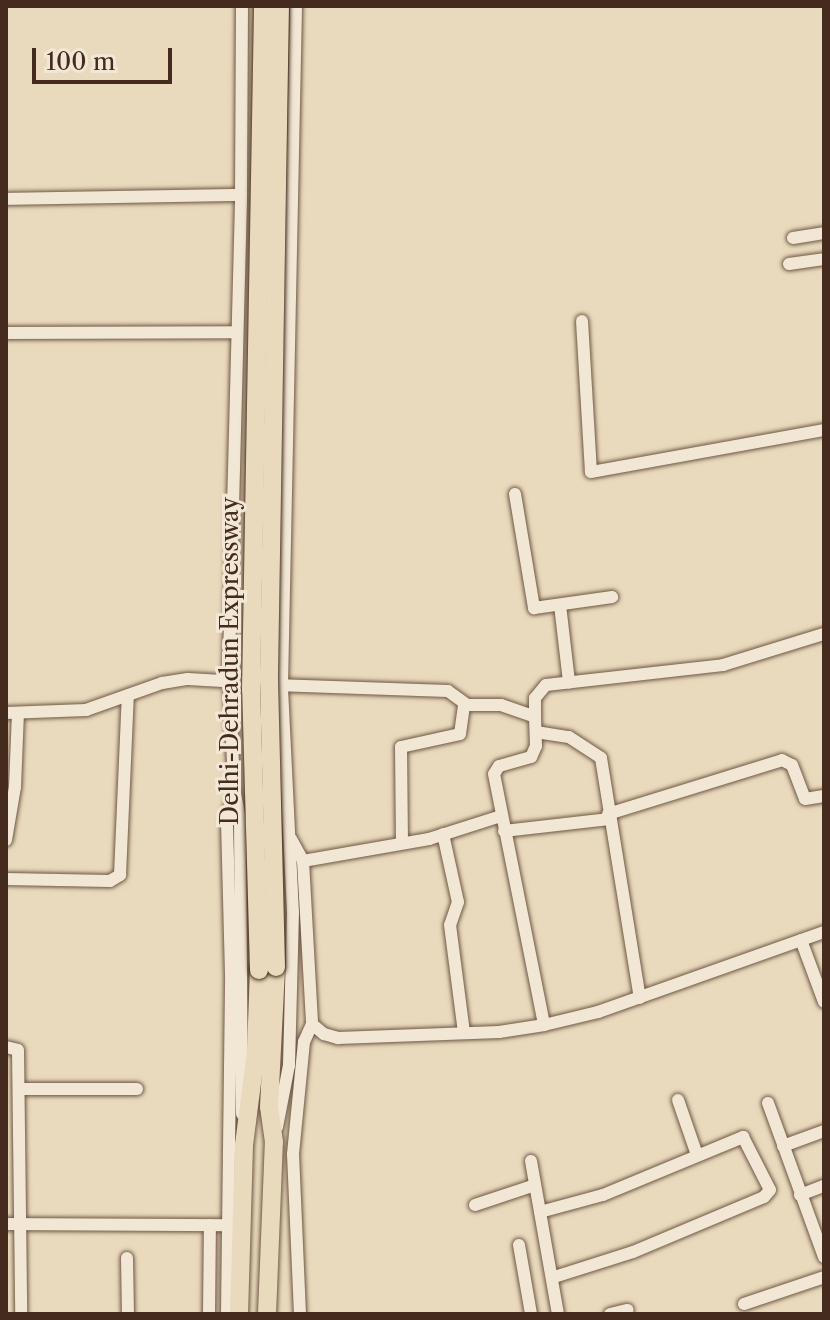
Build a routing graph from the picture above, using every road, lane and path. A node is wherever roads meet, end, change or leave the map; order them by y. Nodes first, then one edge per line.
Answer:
1 (242, 6) edge
2 (263, 6) edge
3 (280, 6) edge
4 (296, 6) edge
5 (241, 195) junction
6 (6, 199) edge
7 (824, 233) edge
8 (793, 238) dead end
9 (824, 259) edge
10 (789, 264) dead end
11 (582, 321) dead end
12 (237, 332) junction
13 (6, 333) edge
14 (824, 430) edge
15 (515, 494) dead end
16 (612, 597) dead end
17 (560, 605) junction
18 (824, 634) edge
19 (229, 681) junction
20 (569, 682) junction
21 (282, 686) junction
22 (128, 695) junction
23 (464, 704) junction
24 (12, 713) edge
25 (535, 717) junction
26 (536, 732) junction
27 (234, 788) junction
28 (824, 796) edge
29 (501, 816) junction
30 (609, 816) junction
31 (504, 831) junction
32 (289, 834) junction
33 (443, 834) junction
34 (6, 840) edge
35 (402, 842) junction
36 (303, 861) junction
37 (6, 879) edge
38 (824, 932) edge
39 (801, 940) junction
40 (268, 968) junction
41 (640, 998) junction
42 (824, 1002) edge
43 (312, 1024) junction
44 (544, 1025) junction
45 (464, 1033) junction
46 (6, 1047) edge
47 (19, 1089) junction
48 (137, 1089) dead end
49 (678, 1100) dead end
50 (768, 1103) dead end
51 (824, 1131) edge
52 (274, 1142) junction
53 (244, 1145) junction
54 (783, 1146) junction
55 (697, 1155) junction
56 (531, 1161) dead end
57 (535, 1185) junction
58 (824, 1186) edge
59 (800, 1195) junction
60 (475, 1205) dead end
61 (540, 1212) junction
62 (6, 1224) edge
63 (20, 1224) junction
64 (210, 1225) junction
65 (229, 1225) junction
66 (819, 1227) edge
67 (519, 1245) dead end
68 (824, 1257) edge
69 (127, 1258) dead end
70 (554, 1277) junction
71 (824, 1277) edge
72 (744, 1304) dead end
73 (628, 1310) dead end
74 (21, 1314) edge
75 (128, 1314) edge
76 (209, 1314) edge
77 (227, 1314) edge
78 (239, 1314) edge
79 (267, 1314) edge
80 (300, 1314) edge
81 (531, 1314) edge
82 (558, 1314) edge
83 (610, 1314) edge

1 - 5 street
2 - 40 highway, Delhi-Dehradun Expressway, bridge
3 - 40 highway, Delhi-Dehradun Expressway, bridge
4 - 21 street
5 - 6 street
5 - 12 street
7 - 8 street
9 - 10 street
11 - 14 street
12 - 13 street
12 - 19 street
15 - 17 street
16 - 17 street
17 - 20 street
18 - 20 street
19 - 21 street
19 - 22 street
19 - 27 street
20 - 25 street
21 - 23 street
21 - 32 street
22 - 24 street
22 - 37 street
23 - 25 street
23 - 35 street
24 - 34 street
25 - 26 street
26 - 29 street
26 - 30 street
27 - 53 street
27 - 65 street
28 - 30 street
29 - 31 street
29 - 33 street
30 - 31 street
30 - 41 street
31 - 44 street
32 - 36 street
32 - 52 street
33 - 35 street
33 - 45 street
35 - 36 street
36 - 43 street
38 - 39 street
39 - 41 street
39 - 42 street
40 - 52 highway, Delhi-Dehradun Expressway
40 - 53 highway, Delhi-Dehradun Expressway
41 - 44 street
43 - 45 street
43 - 80 street
44 - 45 street
46 - 47 street
47 - 48 street
47 - 63 street
49 - 55 street
50 - 54 street
51 - 54 street
52 - 79 highway, Delhi-Dehradun Expressway
53 - 78 highway, Delhi-Dehradun Expressway
54 - 59 street
55 - 61 street
55 - 70 street
56 - 57 street
57 - 60 street
57 - 61 street
58 - 59 street
59 - 66 street
61 - 70 street
62 - 63 street
63 - 64 street
63 - 74 street
64 - 65 street
64 - 76 street
65 - 77 street
66 - 68 street
67 - 81 street
69 - 75 street
70 - 82 street
71 - 72 street
73 - 83 street

